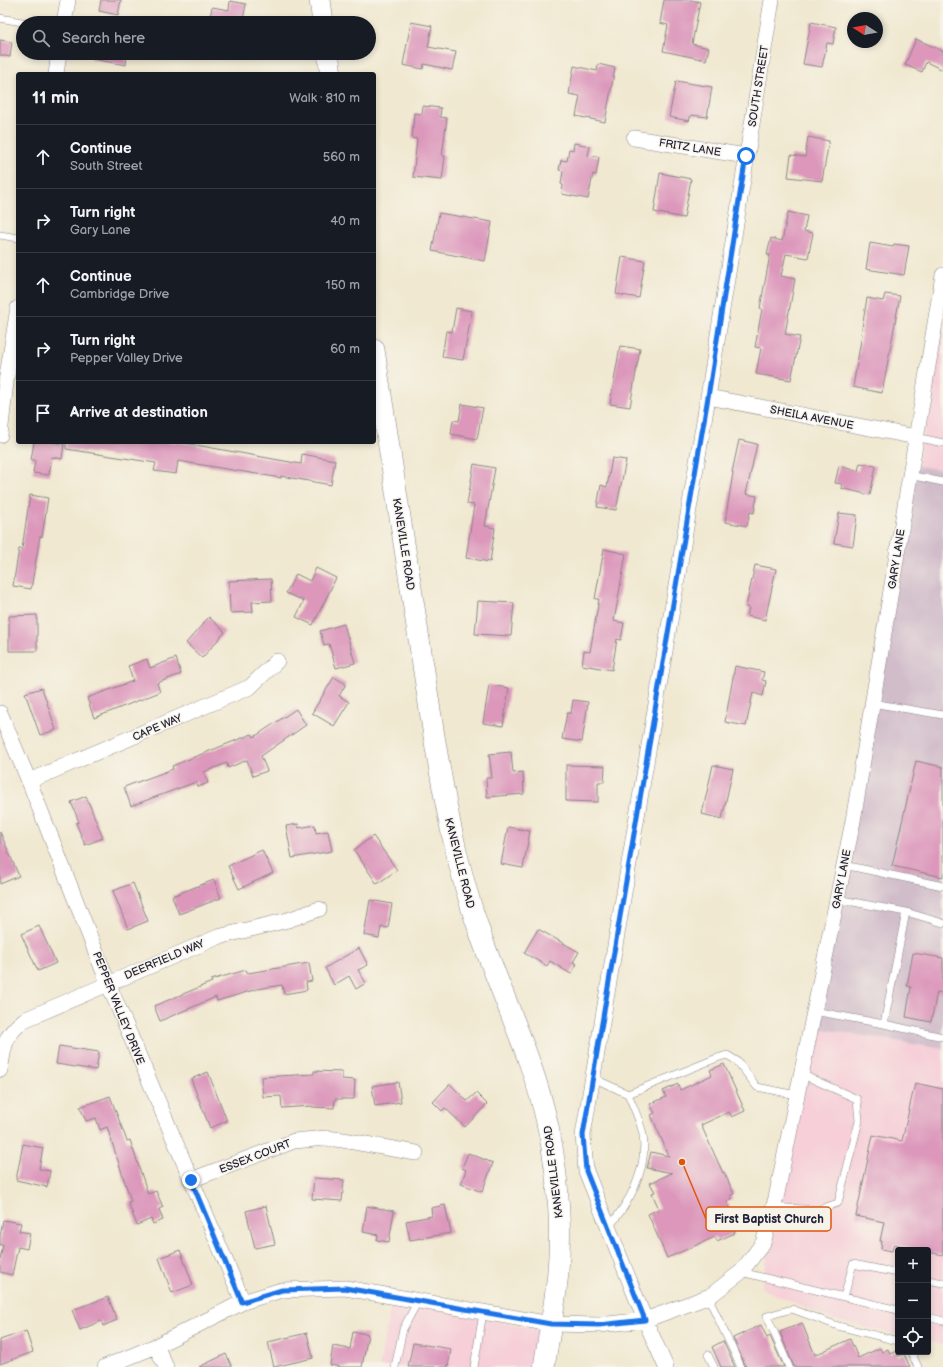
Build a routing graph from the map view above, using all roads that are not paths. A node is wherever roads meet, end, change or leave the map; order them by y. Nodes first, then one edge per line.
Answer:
1 (68, 0) edge
2 (320, 0) edge
3 (772, 0) edge
4 (65, 16) edge
5 (322, 16) edge
6 (0, 18) edge
7 (16, 21) edge
8 (59, 60) edge
9 (329, 60) edge
10 (56, 72) edge
11 (331, 72) edge
12 (634, 138) dead end
13 (746, 156) junction
14 (0, 235) edge
15 (16, 238) edge
16 (943, 275) edge
17 (16, 322) edge
18 (11, 356) edge
19 (376, 375) edge
20 (12, 383) edge
21 (708, 397) junction
22 (378, 400) edge
23 (0, 435) edge
24 (916, 437) junction
25 (943, 443) edge
26 (909, 475) junction
27 (943, 482) edge
28 (277, 661) dead end
29 (872, 703) junction
30 (0, 713) edge
31 (943, 715) edge
32 (29, 781) junction
33 (844, 865) junction
34 (943, 886) edge
35 (837, 899) junction
36 (319, 909) dead end
37 (906, 912) junction
38 (943, 923) edge
39 (108, 983) junction
40 (814, 1011) junction
41 (884, 1024) junction
42 (943, 1037) edge
43 (0, 1070) edge
44 (801, 1074) junction
45 (593, 1078) junction
46 (628, 1094) junction
47 (796, 1094) junction
48 (416, 1153) dead end
49 (191, 1180) junction
50 (773, 1206) junction
51 (608, 1229) junction
52 (741, 1272) junction
53 (895, 1272) edge
54 (931, 1281) edge
55 (943, 1283) edge
56 (708, 1297) junction
57 (844, 1297) junction
58 (418, 1301) junction
59 (242, 1302) junction
60 (895, 1309) edge
61 (483, 1312) junction
62 (931, 1318) edge
63 (645, 1320) junction
64 (943, 1321) edge
65 (551, 1324) junction
66 (895, 1340) edge
67 (156, 1346) junction
68 (708, 1354) dead end
69 (912, 1355) edge
70 (105, 1367) edge
71 (166, 1367) edge
72 (395, 1367) edge
73 (474, 1367) edge
74 (544, 1367) edge
75 (666, 1367) edge
76 (714, 1367) edge
77 (741, 1367) edge
78 (789, 1367) edge
79 (918, 1367) edge

1 - 4 street
2 - 5 main road
3 - 13 street, SOUTH STREET
6 - 7 lane
8 - 10 street
9 - 11 main road
12 - 13 street, FRITZ LANE
13 - 21 street, SOUTH STREET
14 - 15 lane
16 - 24 street, GARY LANE
17 - 18 street
18 - 20 street
19 - 22 main road, KANEVILLE ROAD
20 - 23 street
21 - 24 street, SHEILA AVENUE
21 - 45 street, SOUTH STREET
22 - 65 main road, KANEVILLE ROAD
24 - 25 lane
24 - 26 street, GARY LANE
26 - 27 lane
26 - 29 street, GARY LANE
28 - 32 street, CAPE WAY
29 - 31 lane
29 - 33 street, GARY LANE
30 - 32 street, PEPPER VALLEY DRIVE
32 - 39 street, PEPPER VALLEY DRIVE
33 - 34 lane
33 - 35 street, GARY LANE
35 - 37 lane
35 - 40 street, GARY LANE
36 - 39 street, DEERFIELD WAY
37 - 38 lane
37 - 41 lane
39 - 43 street, DEERFIELD WAY
39 - 49 street, PEPPER VALLEY DRIVE
40 - 41 lane
40 - 44 street, GARY LANE
41 - 42 lane
44 - 47 street, GARY LANE
44 - 50 lane
45 - 46 lane
45 - 51 street, SOUTH STREET
46 - 47 lane
46 - 51 lane
47 - 50 street, GARY LANE
48 - 49 street, ESSEX COURT
49 - 59 street, PEPPER VALLEY DRIVE
50 - 52 street, GARY LANE
51 - 63 street, SOUTH STREET
52 - 56 street, GARY LANE
52 - 57 lane
53 - 57 lane
54 - 55 lane
56 - 63 street, GARY LANE
56 - 77 lane
57 - 60 lane
58 - 59 street, GARY LANE
58 - 61 street, GARY LANE
58 - 72 lane
59 - 67 street, GARY LANE
61 - 65 street, GARY LANE
61 - 73 lane
62 - 64 lane
63 - 65 street, GARY LANE
63 - 75 street, SOUTH STREET
65 - 74 main road, KANEVILLE ROAD
66 - 78 lane
67 - 70 street, GARY LANE
67 - 71 street
68 - 76 lane
69 - 79 lane

